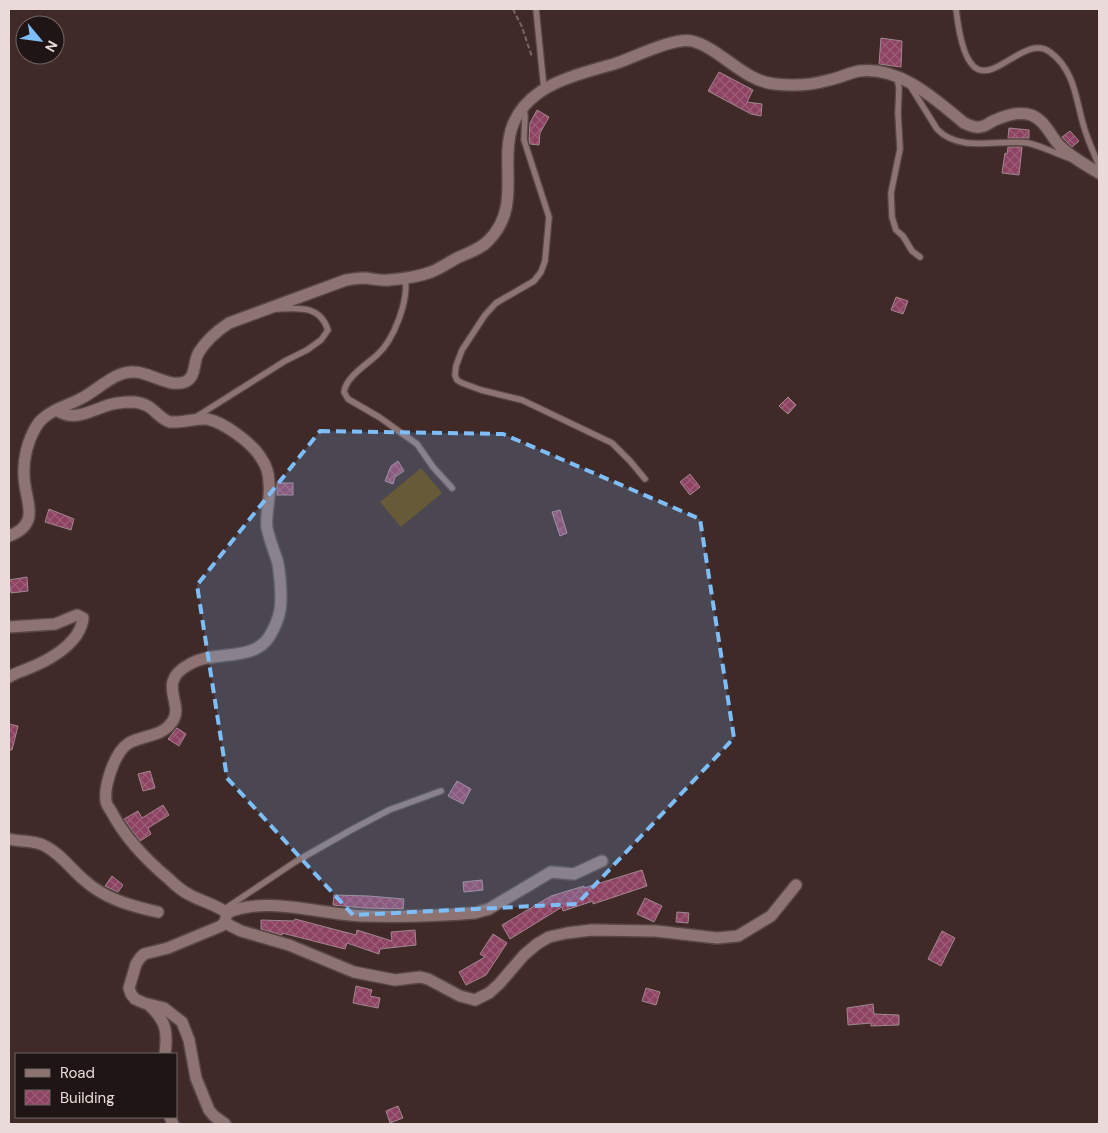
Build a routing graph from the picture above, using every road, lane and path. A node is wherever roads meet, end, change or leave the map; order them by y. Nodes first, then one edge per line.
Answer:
1 (513, 9) edge
2 (536, 9) edge
3 (956, 9) edge
4 (532, 60) dead end
5 (902, 80) junction
6 (544, 89) junction
7 (524, 108) junction
8 (1080, 162) junction
9 (1099, 166) edge
10 (1099, 173) edge
11 (920, 257) dead end
12 (405, 278) junction
13 (267, 310) junction
14 (56, 410) junction
15 (192, 419) junction
16 (645, 479) dead end
17 (452, 488) dead end
18 (9, 536) edge
19 (9, 627) edge
20 (9, 677) edge
21 (441, 791) dead end
22 (9, 839) edge
23 (602, 861) dead end
24 (796, 885) dead end
25 (158, 912) dead end
26 (225, 916) junction
27 (148, 1004) junction
28 (165, 1053) edge
29 (226, 1124) edge

1 - 4 path
2 - 6 lane
3 - 9 lane
5 - 6 street
5 - 8 lane
5 - 8 street
5 - 11 lane
6 - 7 street
7 - 12 street
7 - 16 lane
8 - 10 street
12 - 13 street
12 - 17 lane
13 - 14 street
13 - 15 lane
14 - 15 street
14 - 18 street
15 - 26 street
19 - 20 street
21 - 26 lane
22 - 25 street
23 - 26 street
24 - 26 street
26 - 27 street
27 - 28 street
27 - 29 street

